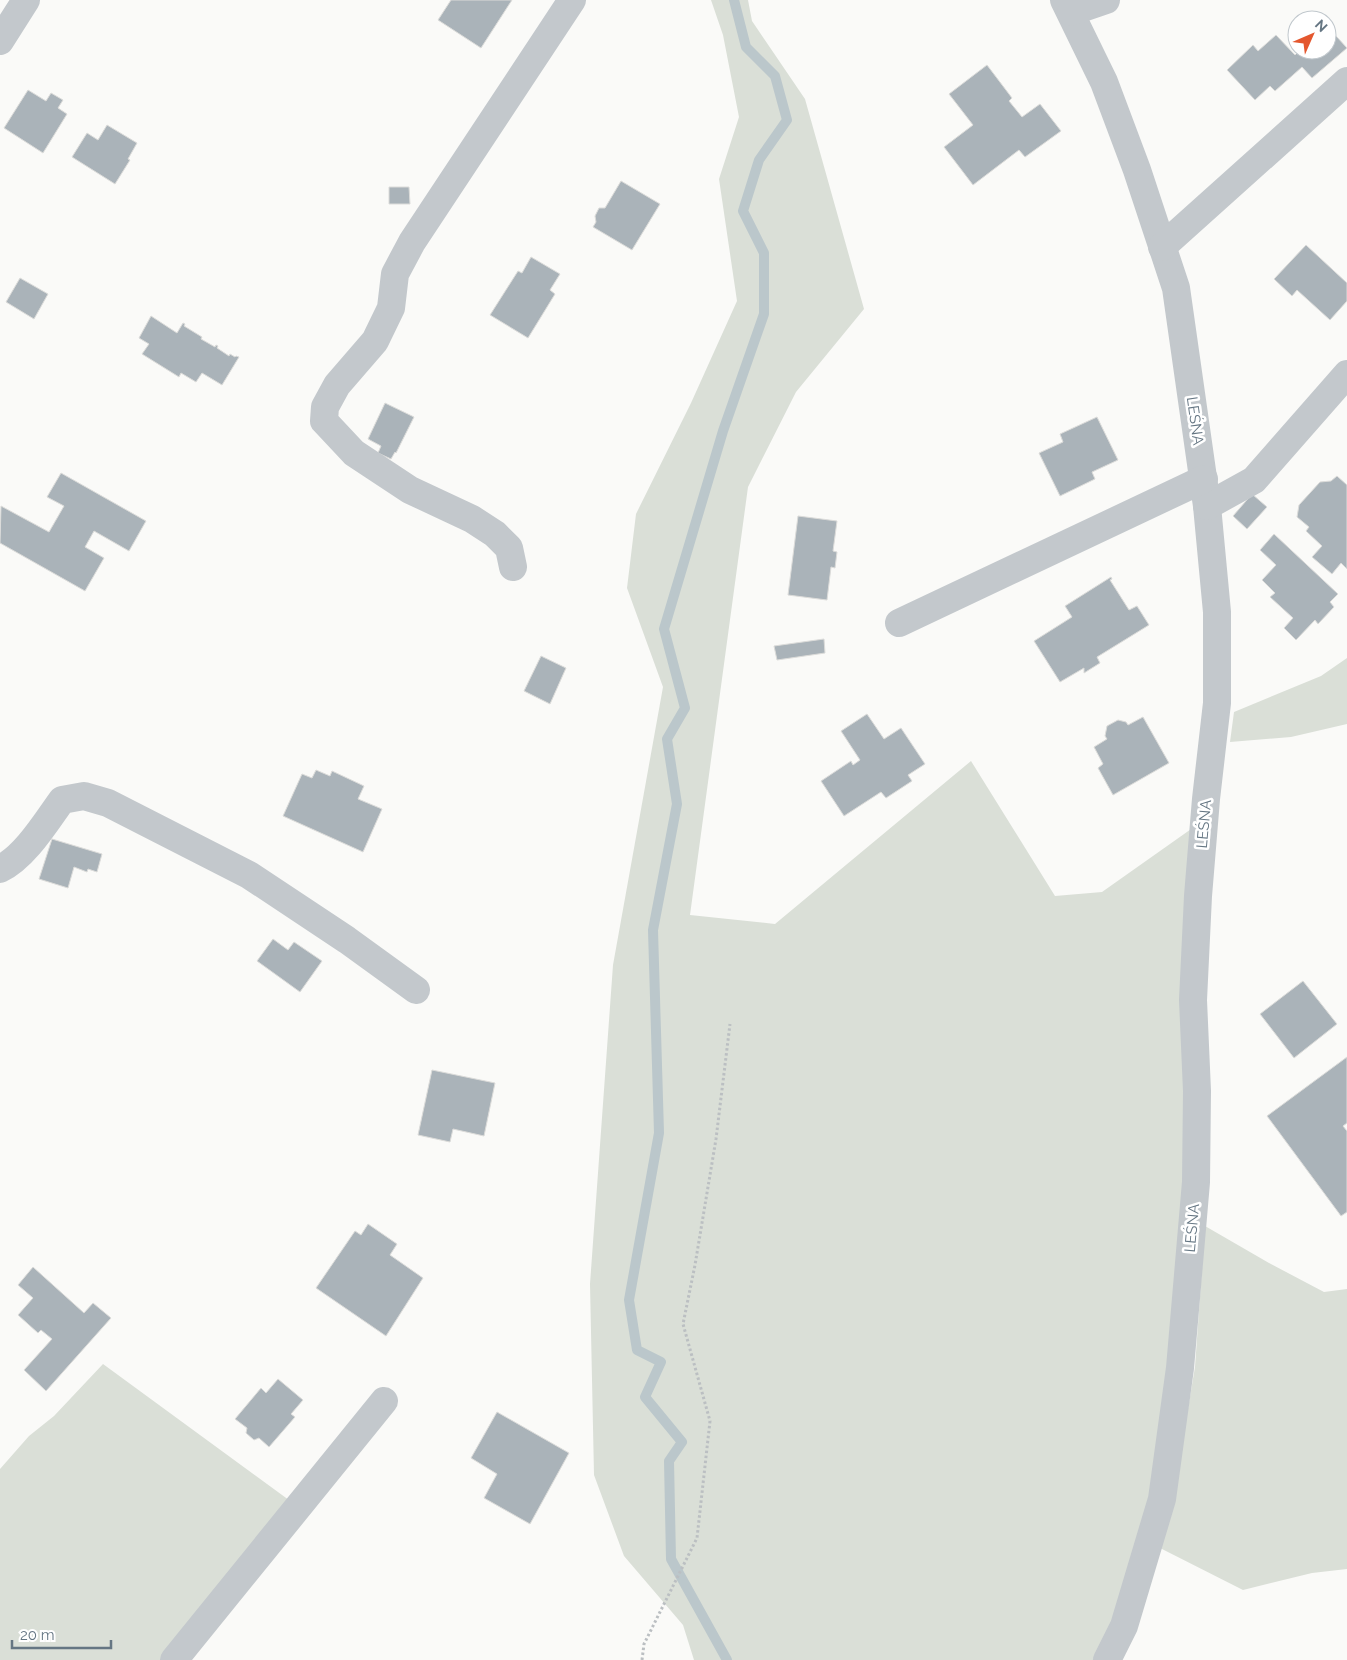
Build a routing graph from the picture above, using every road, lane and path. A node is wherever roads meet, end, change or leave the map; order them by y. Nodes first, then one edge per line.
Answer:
1 (26, 0) edge
2 (572, 0) edge
3 (1106, 0) edge
4 (1068, 6) edge
5 (0, 41) edge
6 (1347, 81) edge
7 (1162, 248) junction
8 (1347, 374) edge
9 (1204, 479) junction
10 (1207, 506) junction
11 (513, 567) dead end
12 (899, 623) dead end
13 (0, 869) edge
14 (416, 990) dead end
15 (730, 1024) dead end
16 (384, 1401) dead end
17 (174, 1660) edge
18 (642, 1660) edge
19 (1107, 1660) edge

1 - 5 street
2 - 11 street
3 - 4 street
4 - 7 street, LEŚNA
6 - 7 street
7 - 9 street, LEŚNA
8 - 10 street
9 - 10 street, LEŚNA
9 - 12 street
10 - 19 street, LEŚNA
13 - 14 street
15 - 18 path
16 - 17 street

